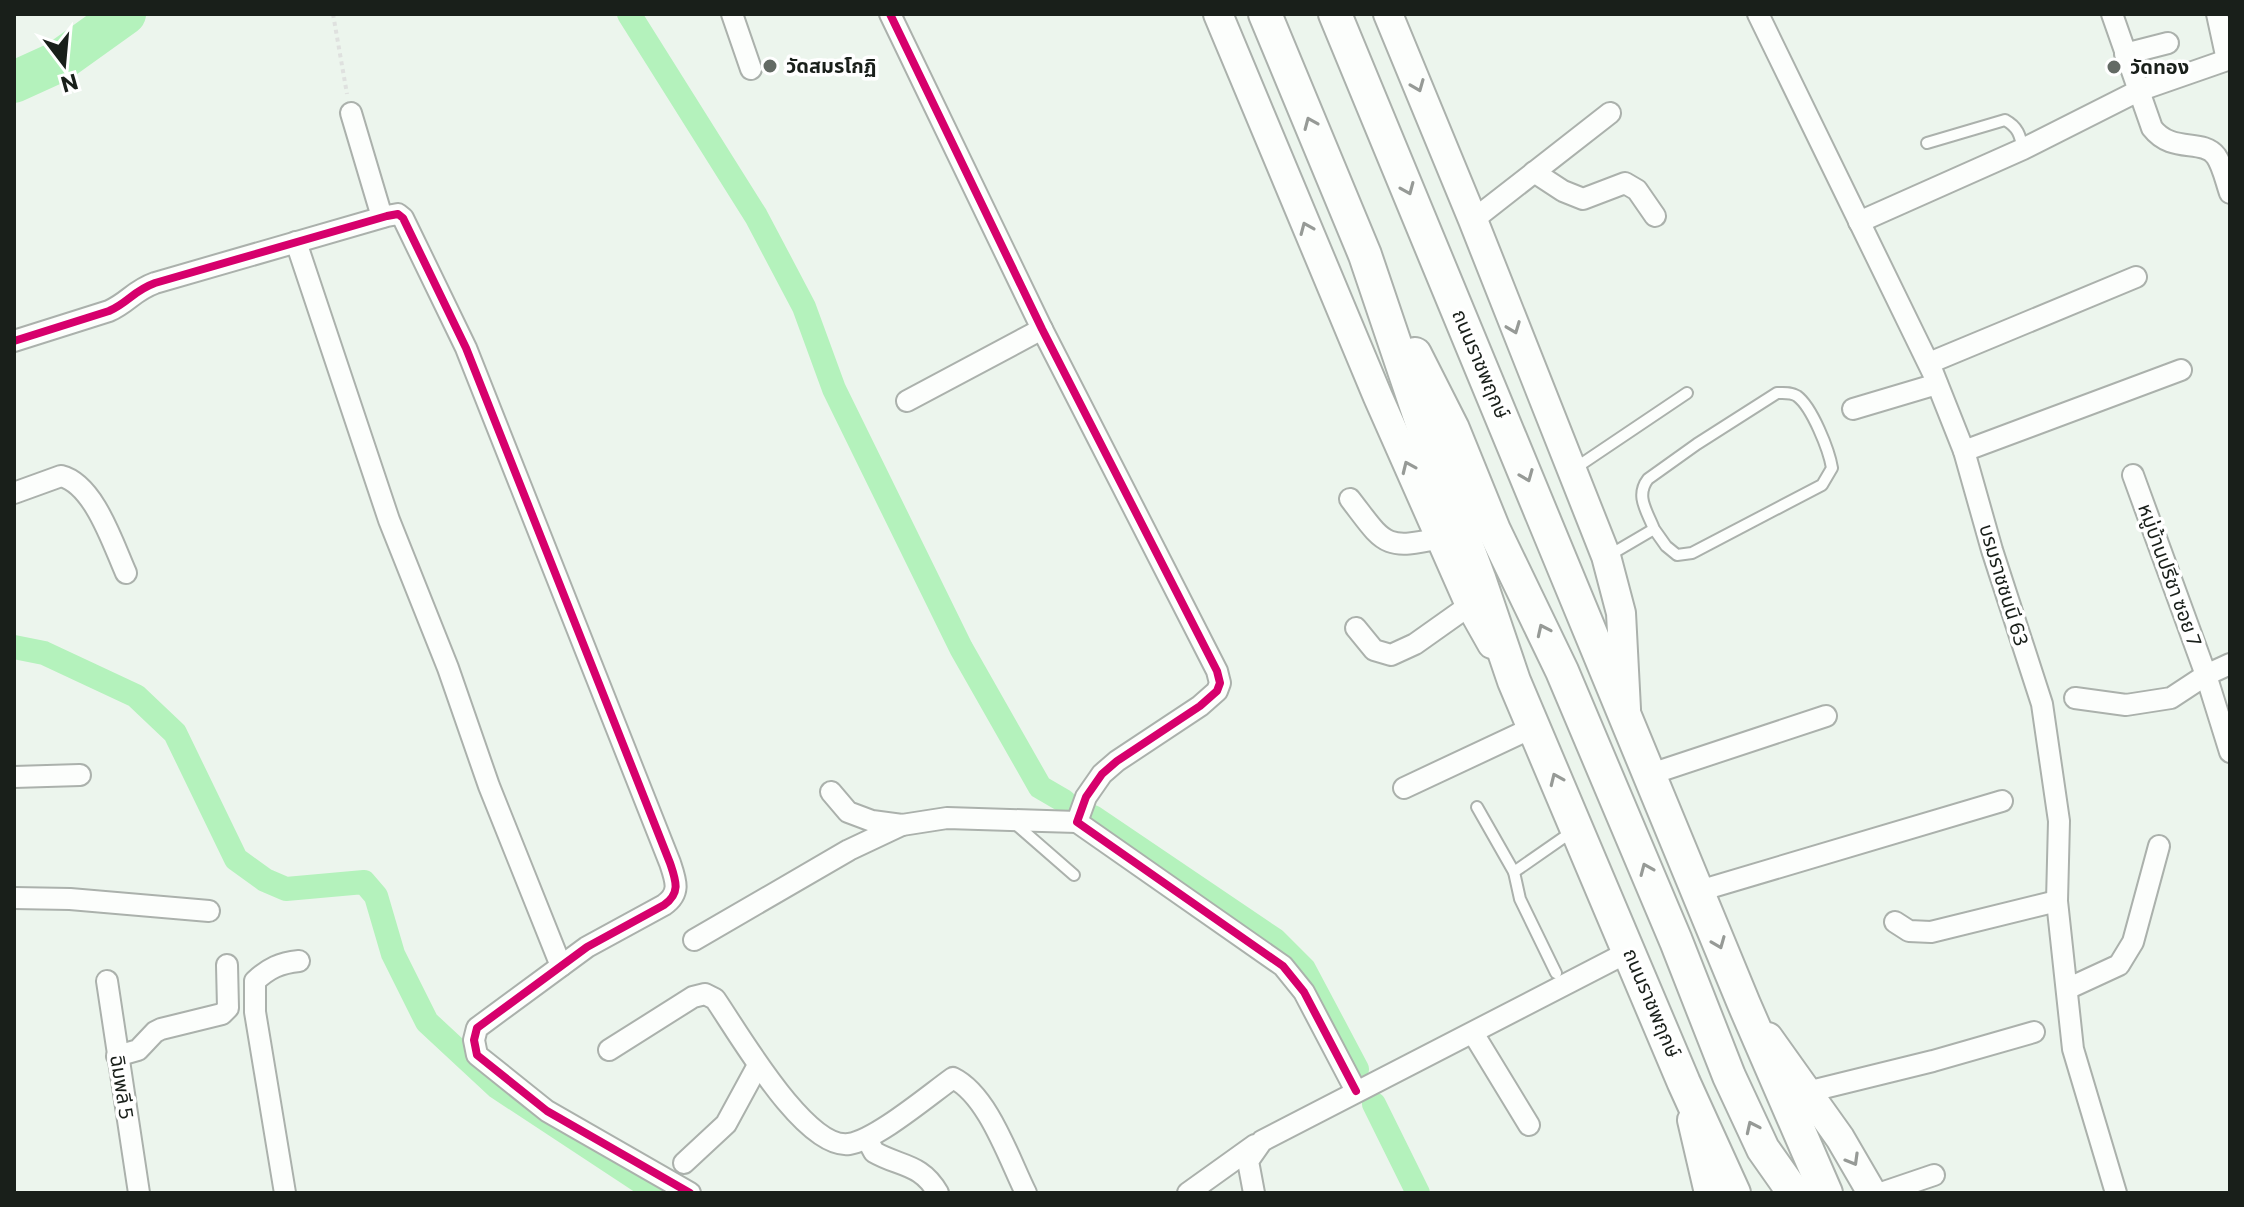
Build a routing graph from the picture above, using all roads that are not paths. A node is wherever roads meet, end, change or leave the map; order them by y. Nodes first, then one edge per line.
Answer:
1 (732, 14) edge
2 (890, 14) edge
3 (1218, 14) edge
4 (1265, 14) edge
5 (1335, 14) edge
6 (1388, 14) edge
7 (1758, 14) edge
8 (2112, 14) edge
9 (2217, 14) edge
10 (2168, 43) dead end
11 (2125, 54) junction
12 (2228, 60) edge
13 (751, 69) dead end
14 (2138, 91) junction
15 (351, 113) road end
16 (1610, 113) dead end
17 (1927, 143) dead end
18 (2023, 149) junction
19 (1534, 172) junction
20 (2230, 193) edge
21 (1655, 216) dead end
22 (382, 217) junction
23 (1473, 220) junction
24 (1859, 222) junction
25 (296, 242) junction
26 (1365, 255) junction
27 (2136, 277) dead end
28 (1042, 329) junction
29 (14, 341) edge
30 (1929, 363) junction
31 (2181, 370) dead end
32 (1937, 384) junction
33 (1687, 393) dead end
34 (907, 401) dead end
35 (1853, 409) dead end
36 (1964, 451) junction
37 (1572, 470) junction
38 (2133, 475) dead end
39 (14, 493) edge
40 (1350, 499) dead end
41 (1654, 529) junction
42 (1440, 538) junction
43 (1606, 556) junction
44 (126, 573) dead end
45 (1470, 605) junction
46 (1356, 628) dead end
47 (2230, 664) edge
48 (2206, 675) junction
49 (1514, 681) junction
50 (2075, 698) dead end
51 (1626, 715) junction
52 (1826, 716) dead end
53 (1534, 727) junction
54 (2230, 752) edge
55 (1651, 774) junction
56 (80, 775) dead end
57 (14, 777) edge
58 (1404, 788) dead end
59 (831, 792) dead end
60 (2002, 801) dead end
61 (1477, 807) dead end
62 (1011, 820) junction
63 (1077, 822) junction
64 (902, 825) junction
65 (1578, 827) junction
66 (2159, 846) dead end
67 (1514, 872) junction
68 (1074, 875) dead end
69 (1699, 891) junction
70 (14, 898) edge
71 (2057, 901) junction
72 (209, 911) dead end
73 (1895, 922) dead end
74 (694, 940) dead end
75 (1630, 951) junction
76 (299, 961) dead end
77 (227, 965) dead end
78 (561, 966) junction
79 (1556, 973) dead end
80 (107, 981) dead end
81 (2067, 989) junction
82 (1744, 1004) junction
83 (2034, 1032) dead end
84 (1473, 1033) junction
85 (609, 1050) dead end
86 (117, 1056) junction
87 (757, 1067) junction
88 (1684, 1083) junction
89 (1356, 1091) junction
90 (1807, 1092) junction
91 (1529, 1125) dead end
92 (867, 1139) junction
93 (1262, 1141) junction
94 (684, 1163) dead end
95 (1934, 1175) dead end
96 (139, 1193) edge
97 (285, 1193) edge
98 (690, 1193) edge
99 (938, 1193) edge
100 (1026, 1193) edge
101 (1188, 1193) edge
102 (1254, 1193) edge
103 (1709, 1193) edge
104 (1734, 1193) edge
105 (1794, 1193) edge
106 (1826, 1193) edge
107 (1872, 1193) edge
108 (1881, 1193) edge
109 (2116, 1193) edge

1 - 13 street
2 - 28 street
42 -> 3 main road, ถนนราชพฤกษ์
26 -> 4 main road, ถนนราชพฤกษ์
5 -> 51 main road, ถนนราชพฤกษ์
6 -> 23 main road, ถนนราชพฤกษ์
7 - 24 street, บรมราชชนนี 63
8 - 11 street
9 - 12 street
10 - 11 street
11 - 14 street
12 - 14 street
14 - 18 street
14 - 20 street
15 - 22 street
16 - 19 street
17 - 18 lane
18 - 24 street
19 - 21 street
19 - 23 street
22 - 25 street
22 - 78 street
23 -> 37 main road, ถนนราชพฤกษ์
24 - 30 street, บรมราชชนนี 63
25 - 29 street
25 - 78 street
26 - 49 main road, ถนนราชพฤกษ์
105 -> 26 main road
27 - 30 street
28 - 34 street
28 - 63 street
30 - 32 street, บรมราชชนนี 63
31 - 36 street
32 - 35 street
32 - 36 street, บรมราชชนนี 63
33 - 37 lane
36 - 71 street, บรมราชชนนี 63
37 - 43 main road, ถนนราชพฤกษ์
38 - 48 street, หมู่บ้านปรีชา ซอย 7
39 - 44 street
40 - 42 street
41 - 41 lane
41 - 43 lane
42 - 45 main road, ถนนราชพฤกษ์
43 - 51 main road, ถนนราชพฤกษ์
45 - 46 street
45 - 49 main road, ถนนราชพฤกษ์
47 - 48 street
48 - 50 street
48 - 54 street, หมู่บ้านปรีชา ซอย 7
49 - 53 main road, ถนนราชพฤกษ์
51 - 55 main road, ถนนราชพฤกษ์
52 - 55 street
53 - 58 street
65 -> 53 main road, ถนนราชพฤกษ์
55 - 69 main road, ถนนราชพฤกษ์
56 - 57 street
59 - 64 street
60 - 69 street
61 - 67 lane
62 - 63 street
62 - 64 street
62 - 68 lane
63 - 89 street
64 - 74 street
65 - 67 lane
65 - 75 main road, ถนนราชพฤกษ์
66 - 81 street
67 - 79 lane
69 -> 82 main road, ถนนราชพฤกษ์
70 - 72 street
71 - 73 street
71 - 81 street, บรมราชชนนี 63
75 - 84 street
75 - 88 main road, ถนนราชพฤกษ์
76 - 97 street
77 - 86 street
78 - 98 street
80 - 86 street, ฉิมพลี 5
81 - 109 street, บรมราชชนนี 63
82 - 90 main road
82 - 106 main road, ถนนราชพฤกษ์
83 - 90 street
84 - 89 street
84 - 91 street
85 - 87 street
86 - 96 street, ฉิมพลี 5
87 - 92 street
87 - 94 street
88 - 103 main road
88 - 104 main road, ถนนราชพฤกษ์
89 - 93 street
90 -> 107 main road
92 - 99 street
92 - 100 street
93 - 101 street
93 - 102 street
95 - 108 street

